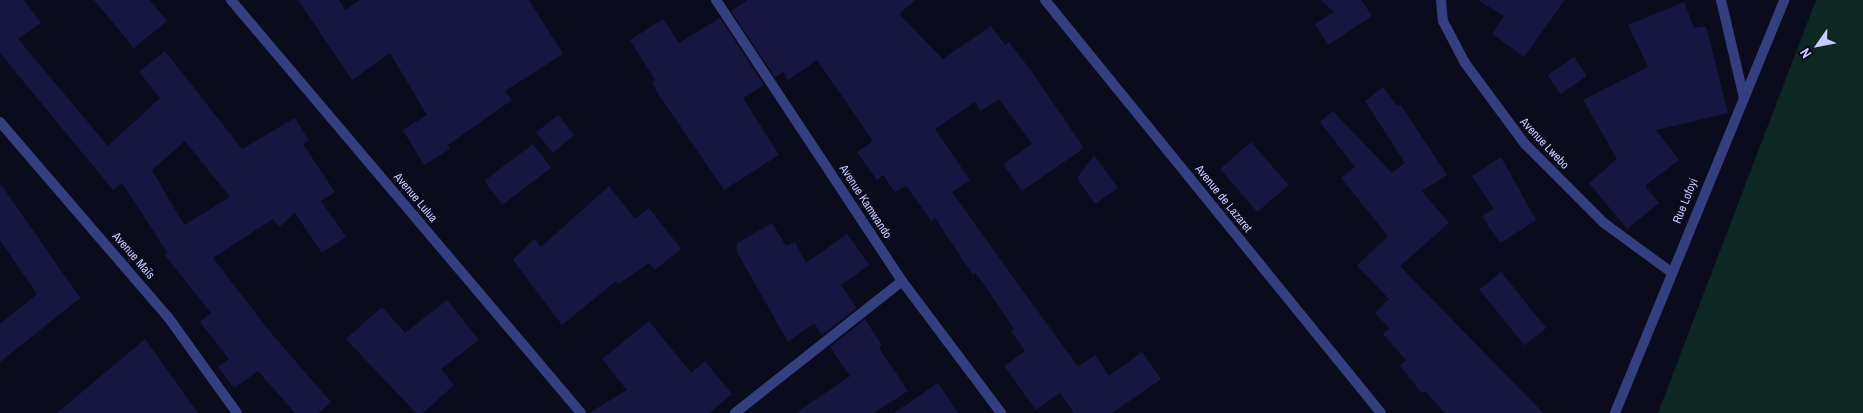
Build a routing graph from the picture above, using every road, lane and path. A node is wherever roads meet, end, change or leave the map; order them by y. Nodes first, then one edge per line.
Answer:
1 (231, 0) edge
2 (716, 0) edge
3 (1045, 0) edge
4 (1441, 0) edge
5 (1721, 0) edge
6 (1784, 0) edge
7 (1744, 98) junction
8 (0, 122) edge
9 (1671, 272) junction
10 (902, 282) junction
11 (237, 413) edge
12 (580, 413) edge
13 (735, 413) edge
14 (1001, 413) edge
15 (1381, 413) edge
16 (1615, 413) edge

1 - 12 street, Avenue Lulua
2 - 10 street, Avenue Kamwando
3 - 15 street, Avenue de Lazaret
4 - 9 street, Avenue Lwebo
5 - 7 street
6 - 7 street, Rue Lofoyi
7 - 9 street, Rue Lofoyi
8 - 11 street, Avenue Maïs
9 - 16 street, Rue Lofoyi
10 - 13 street
10 - 14 street, Avenue Kamwando

